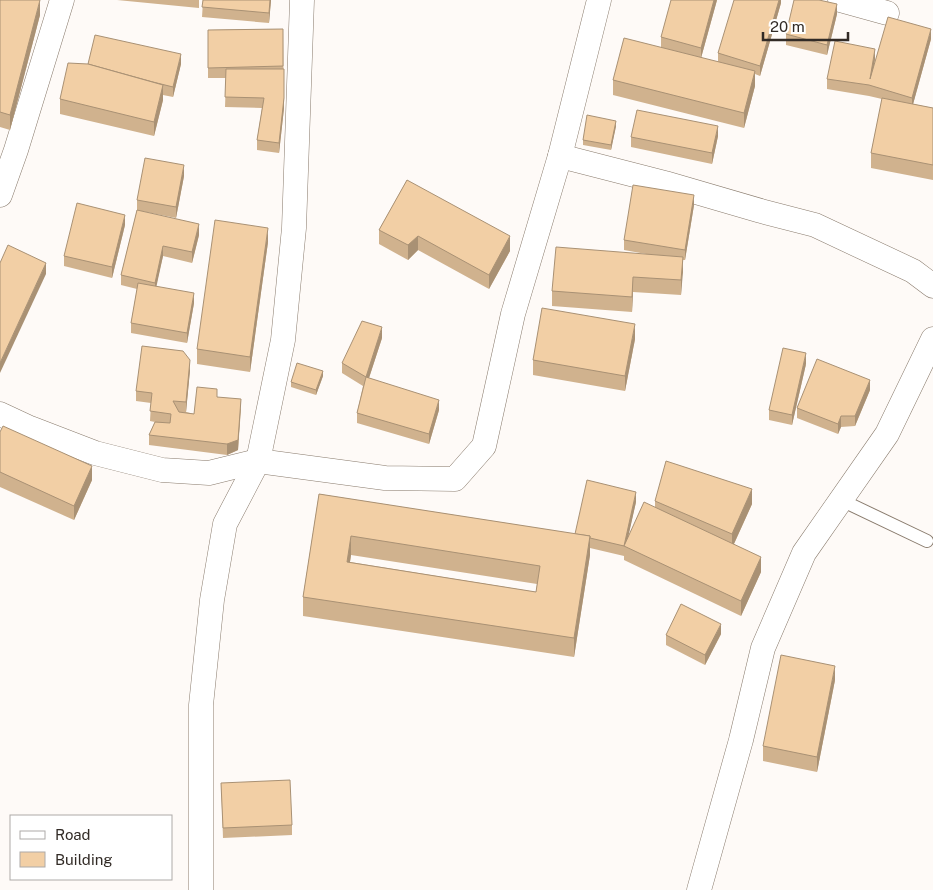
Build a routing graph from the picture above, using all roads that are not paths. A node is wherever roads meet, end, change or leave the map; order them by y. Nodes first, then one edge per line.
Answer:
1 (62, 0) edge
2 (302, 0) edge
3 (599, 0) edge
4 (840, 0) edge
5 (887, 13) dead end
6 (560, 156) junction
7 (0, 195) edge
8 (933, 286) edge
9 (933, 338) edge
10 (0, 414) edge
11 (258, 461) junction
12 (841, 500) junction
13 (927, 541) dead end
14 (201, 890) edge
15 (699, 890) edge

1 - 7 street
2 - 11 street
3 - 6 street
4 - 5 street
6 - 8 street
6 - 11 street
9 - 12 street
10 - 11 street
11 - 14 street
12 - 13 lane
12 - 15 street

